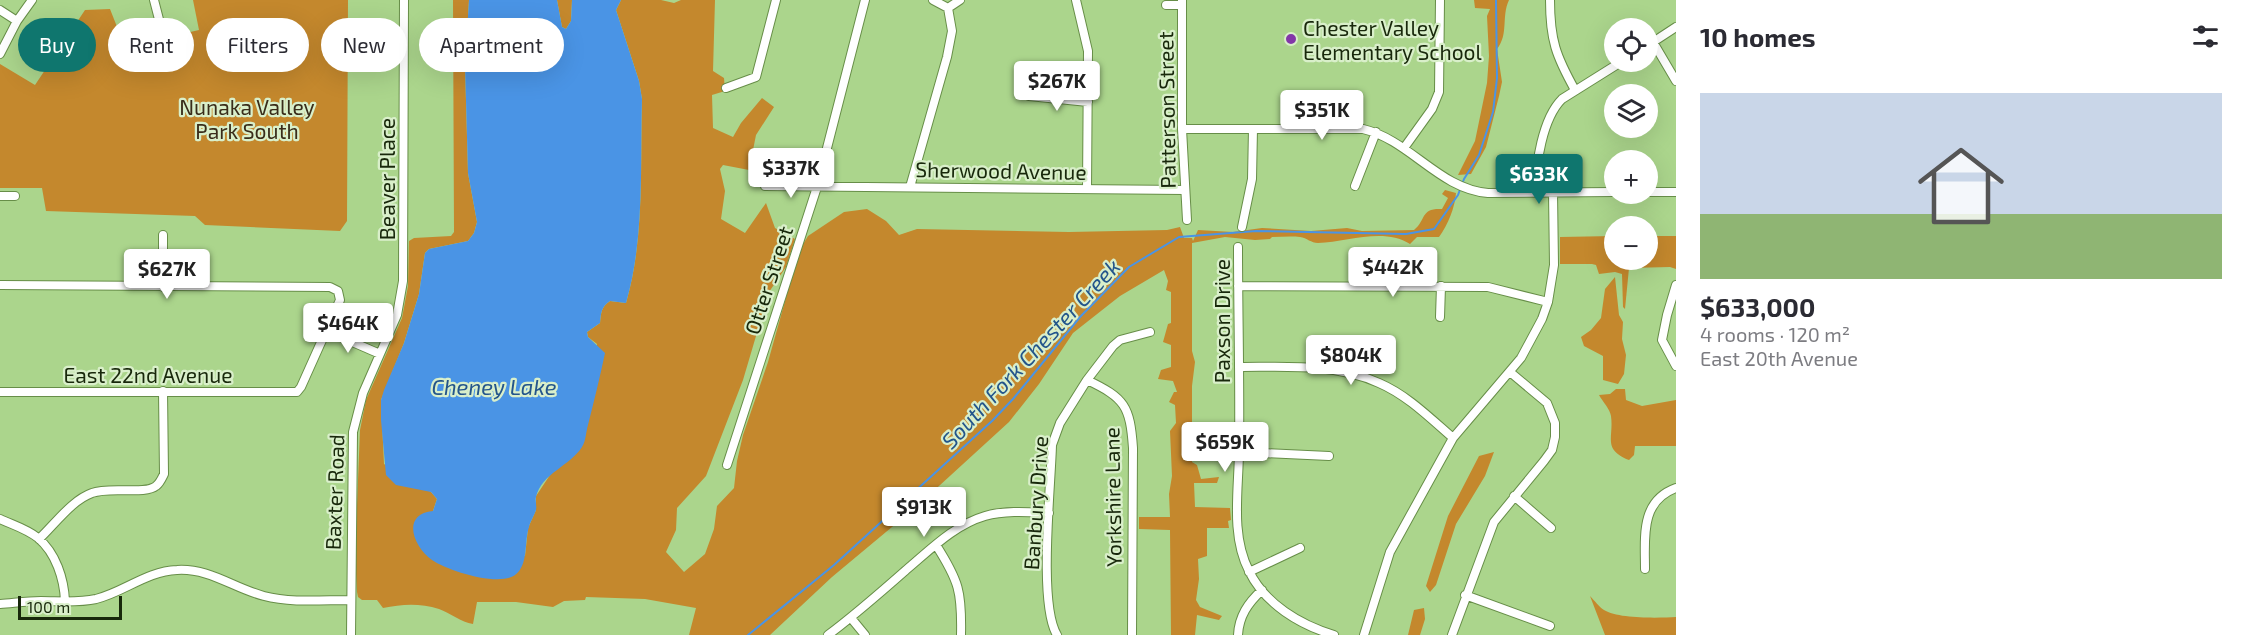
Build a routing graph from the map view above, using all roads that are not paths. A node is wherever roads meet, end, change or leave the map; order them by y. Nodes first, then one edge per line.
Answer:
1 (32, 0) edge
2 (154, 0) edge
3 (404, 0) edge
4 (776, 0) edge
5 (865, 0) edge
6 (933, 0) edge
7 (960, 0) edge
8 (1076, 0) edge
9 (1440, 0) edge
10 (1550, 0) edge
11 (1182, 3) edge
12 (1167, 6) dead end
13 (948, 8) junction
14 (0, 10) edge
15 (159, 18) edge
16 (17, 21) junction
17 (1676, 27) edge
18 (1658, 39) edge
19 (0, 54) edge
20 (1658, 55) edge
21 (1605, 72) edge
22 (1676, 81) edge
23 (726, 88) dead end
24 (1575, 90) junction
25 (1029, 96) dead end
26 (1088, 102) junction
27 (1182, 129) junction
28 (1252, 129) junction
29 (1376, 132) junction
30 (1404, 148) junction
31 (765, 186) dead end
32 (1355, 186) dead end
33 (817, 187) junction
34 (910, 188) junction
35 (1087, 189) junction
36 (1185, 190) junction
37 (1535, 192) junction
38 (1553, 192) junction
39 (1604, 192) edge
40 (1658, 192) edge
41 (1676, 192) edge
42 (0, 196) edge
43 (15, 196) dead end
44 (1187, 220) dead end
45 (1242, 227) dead end
46 (163, 235) dead end
47 (1238, 247) dead end
48 (0, 285) edge
49 (1676, 285) edge
50 (1238, 286) junction
51 (1441, 286) junction
52 (163, 287) junction
53 (1548, 302) junction
54 (1440, 317) dead end
55 (327, 331) junction
56 (1150, 332) dead end
57 (380, 354) junction
58 (1676, 366) edge
59 (1239, 368) junction
60 (1510, 372) junction
61 (1087, 380) junction
62 (163, 391) junction
63 (0, 392) edge
64 (1453, 438) junction
65 (1239, 452) junction
66 (1329, 456) dead end
67 (727, 465) dead end
68 (1676, 488) edge
69 (1514, 496) junction
70 (1049, 513) junction
71 (0, 519) edge
72 (1551, 528) dead end
73 (39, 539) junction
74 (936, 545) junction
75 (1299, 548) dead end
76 (1645, 569) dead end
77 (1249, 572) junction
78 (1262, 590) junction
79 (1465, 595) junction
80 (350, 600) junction
81 (65, 601) junction
82 (0, 604) edge
83 (851, 618) junction
84 (1550, 626) dead end
85 (351, 635) edge
86 (828, 635) edge
87 (865, 635) edge
88 (962, 635) edge
89 (1057, 635) edge
90 (1132, 635) edge
91 (1238, 635) edge
92 (1334, 635) edge
93 (1364, 635) edge
94 (1452, 635) edge

1 - 16 street
2 - 15 street
3 - 57 street, Beaver Place
4 - 23 street
5 - 33 street, Otter Street
6 - 13 street
7 - 13 street
8 - 26 street
9 - 30 street
10 - 24 street
11 - 12 street
11 - 27 street, Patterson Street
13 - 34 street
14 - 16 street
16 - 19 street
17 - 18 street
20 - 22 street
21 - 24 street
24 - 37 street
25 - 26 street
26 - 35 street
27 - 28 street
27 - 36 street, Patterson Street
28 - 29 street
28 - 45 street
29 - 30 street
29 - 32 street
30 - 37 street
31 - 33 street, Sherwood Avenue
33 - 34 street, Sherwood Avenue
33 - 67 street, Otter Street
34 - 35 street, Sherwood Avenue
35 - 36 street, Sherwood Avenue
36 - 44 street, Patterson Street
37 - 38 street
38 - 39 street
38 - 53 street
40 - 41 street
42 - 43 street
46 - 52 street
47 - 50 street, Paxson Drive
48 - 52 street
49 - 58 street
50 - 51 street
50 - 59 street, Paxson Drive
51 - 53 street
51 - 54 street
52 - 55 street
53 - 60 street
55 - 57 street
55 - 62 street, East 22nd Avenue
56 - 61 street, Banbury Drive
57 - 80 street, Baxter Road
59 - 64 street
59 - 65 street, Paxson Drive
60 - 64 street
60 - 69 street
61 - 70 street, Banbury Drive
61 - 90 street, Yorkshire Lane
62 - 63 street, East 22nd Avenue
62 - 73 street
64 - 93 street
65 - 66 street
65 - 77 street, Paxson Drive
68 - 76 street
69 - 72 street
69 - 79 street
70 - 74 street
70 - 89 street, Banbury Drive
71 - 73 street
73 - 81 street
74 - 83 street
74 - 88 street
75 - 77 street
77 - 78 street, Paxson Drive
78 - 91 street
78 - 92 street, Paxson Drive
79 - 84 street
79 - 94 street
80 - 81 street
80 - 85 street, Baxter Road
81 - 82 street
83 - 86 street
83 - 87 street

